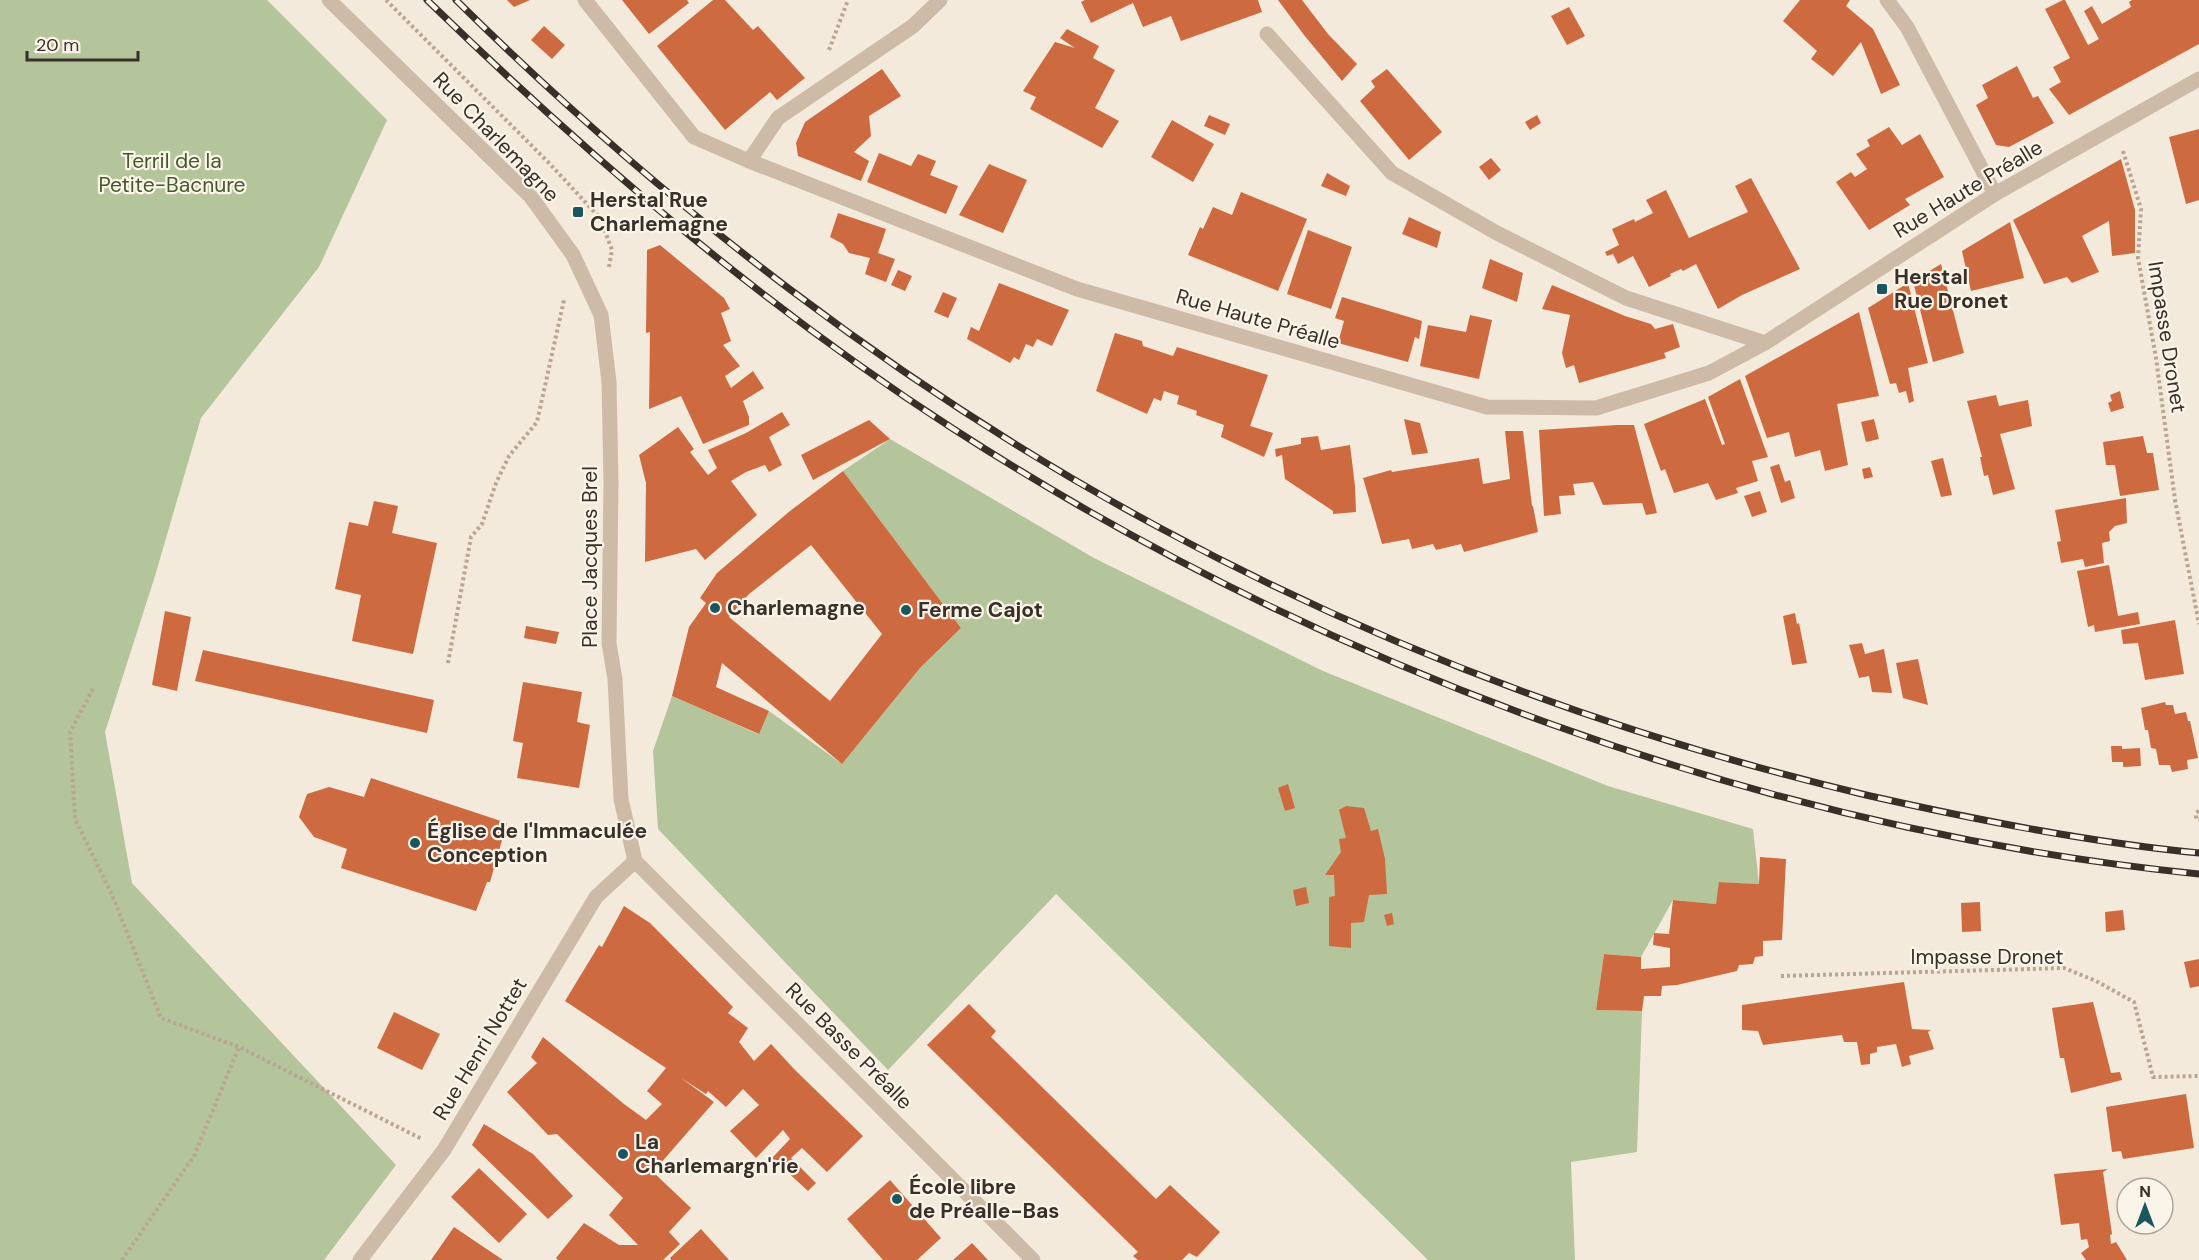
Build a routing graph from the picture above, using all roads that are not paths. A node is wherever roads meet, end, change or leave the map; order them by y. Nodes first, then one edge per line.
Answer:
1 (329, 0) edge
2 (585, 0) edge
3 (940, 0) edge
4 (1887, 0) edge
5 (1267, 34) dead end
6 (2199, 79) edge
7 (749, 161) junction
8 (1995, 194) junction
9 (602, 323) joint
10 (1765, 343) junction
11 (635, 861) junction
12 (360, 1260) edge
13 (1033, 1260) edge

1 - 9 street, Rue Charlemagne
2 - 7 street
3 - 7 street
4 - 8 street
5 - 10 street
6 - 8 street, Rue Haute Préalle
7 - 10 street, Rue Haute Préalle
8 - 10 street, Rue Haute Préalle
9 - 11 street, Place Jacques Brel
11 - 12 street, Rue Henri Nottet
11 - 13 street, Rue Basse Préalle

